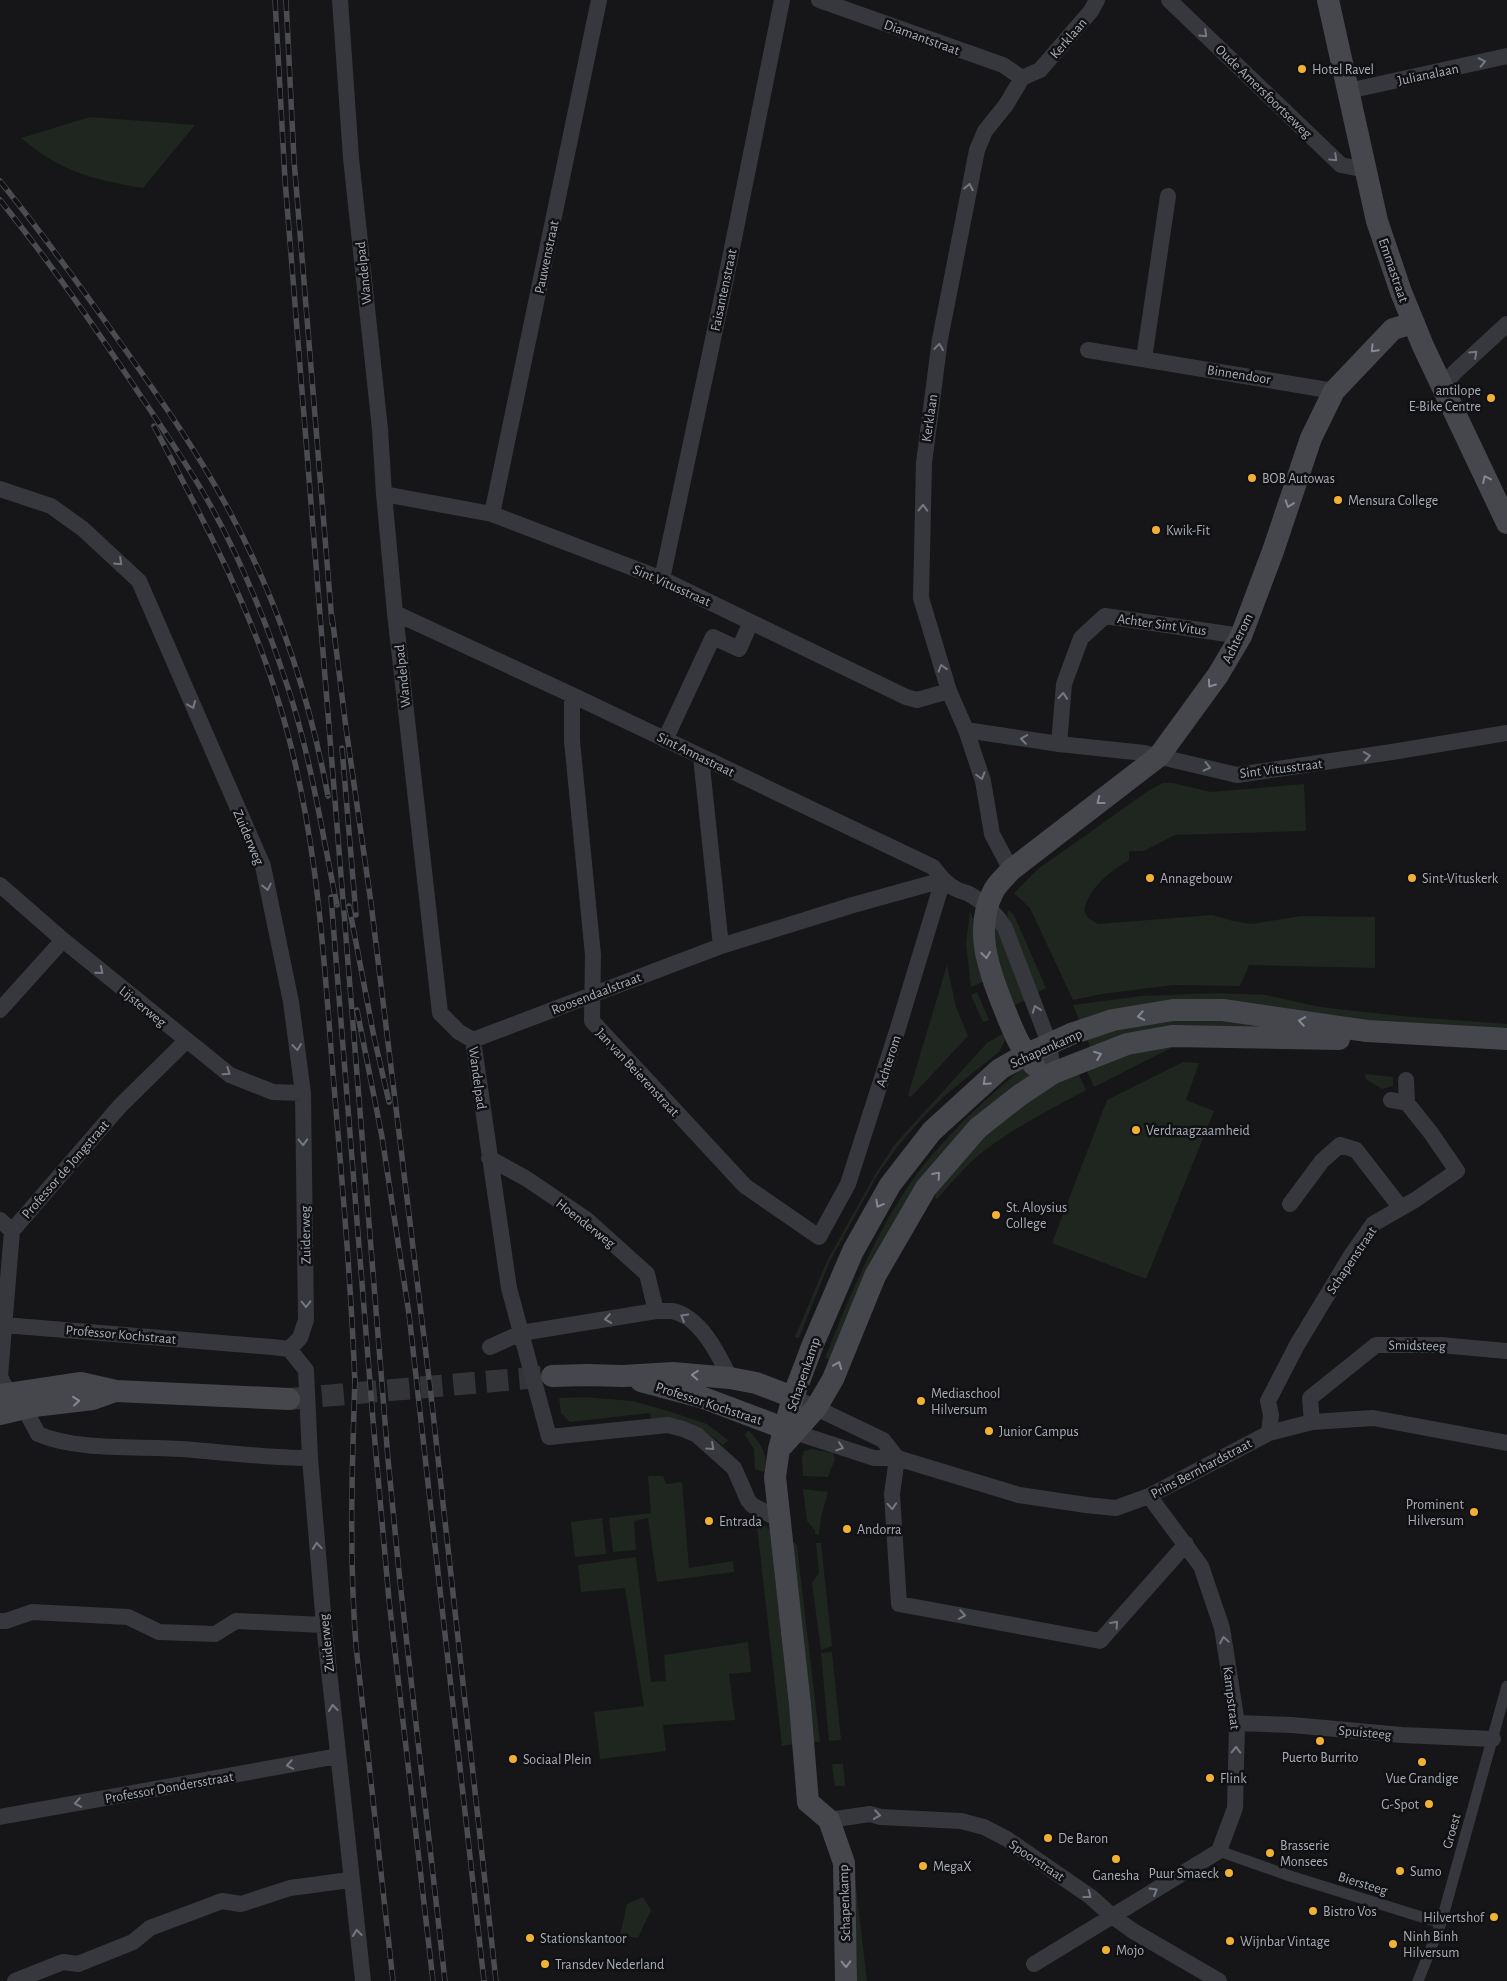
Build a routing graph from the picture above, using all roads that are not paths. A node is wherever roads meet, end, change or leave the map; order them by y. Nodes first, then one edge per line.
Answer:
1 (340, 0) edge
2 (599, 0) edge
3 (782, 0) edge
4 (819, 0) edge
5 (1097, 0) edge
6 (1169, 0) edge
7 (1328, 0) edge
8 (1507, 56) edge
9 (1022, 78) junction
10 (1348, 91) junction
11 (1366, 170) junction
12 (1168, 196) dead end
13 (1414, 323) junction
14 (1507, 324) edge
15 (1088, 350) dead end
16 (1144, 359) junction
17 (1443, 386) junction
18 (1334, 391) junction
19 (0, 489) edge
20 (384, 494) junction
21 (492, 514) junction
22 (1507, 523) edge
23 (662, 579) junction
24 (395, 613) junction
25 (750, 622) junction
26 (1240, 636) junction
27 (949, 691) junction
28 (572, 695) junction
29 (966, 730) junction
30 (1507, 733) edge
31 (666, 740) junction
32 (1059, 744) junction
33 (1159, 756) junction
34 (701, 757) junction
35 (1011, 870) junction
36 (943, 880) junction
37 (0, 885) edge
38 (988, 907) junction
39 (63, 940) junction
40 (720, 946) junction
41 (591, 994) junction
42 (0, 1010) edge
43 (1507, 1039) edge
44 (473, 1040) junction
45 (186, 1041) junction
46 (1049, 1044) junction
47 (1507, 1054) edge
48 (1025, 1055) junction
49 (1049, 1075) junction
50 (1406, 1080) dead end
51 (303, 1093) junction
52 (489, 1158) junction
53 (1290, 1204) dead end
54 (1401, 1208) junction
55 (6, 1225) edge
56 (819, 1237) joint
57 (656, 1311) junction
58 (4, 1325) junction
59 (521, 1333) junction
60 (490, 1347) dead end
61 (290, 1349) junction
62 (1507, 1351) edge
63 (552, 1376) tunnel mouth
64 (623, 1376) junction
65 (730, 1378) junction
66 (7, 1390) edge
67 (793, 1397) junction
68 (289, 1399) tunnel mouth
69 (816, 1408) junction
70 (0, 1414) edge
71 (1312, 1422) junction
72 (1269, 1433) junction
73 (786, 1437) junction
74 (1507, 1443) edge
75 (310, 1458) junction
76 (897, 1458) junction
77 (1149, 1496) junction
78 (780, 1520) junction
79 (1186, 1544) junction
80 (0, 1621) edge
81 (324, 1625) junction
82 (1507, 1686) edge
83 (1237, 1723) junction
84 (1493, 1739) junction
85 (338, 1756) junction
86 (0, 1816) edge
87 (829, 1820) junction
88 (1219, 1851) junction
89 (350, 1880) junction
90 (1112, 1916) junction
91 (1441, 1923) junction
92 (1034, 1964) dead end
93 (15, 1981) edge
94 (363, 1981) edge
95 (846, 1981) edge
96 (1219, 1981) edge
97 (1418, 1981) edge

1 - 20 street, Wandelpad
2 - 21 street, Pauwenstraat
3 - 23 street, Faisantenstraat
4 - 9 street, Diamantstraat
5 - 9 street, Kerklaan
6 -> 11 street, Oude Amersfoortseweg
7 - 10 main road, Emmastraat
10 -> 8 street, Julianalaan
27 -> 9 street, Kerklaan
10 - 11 main road, Emmastraat
11 - 13 main road, Emmastraat
12 - 16 street
13 - 17 main road, Emmastraat
13 -> 18 main road, Achterom
17 -> 14 street
15 - 16 street, Binnendoor
16 - 18 street, Binnendoor
22 -> 17 main road, Emmastraat
18 -> 26 main road, Achterom
19 -> 51 street, Zuiderweg
20 - 21 street, Sint Vitusstraat
20 - 24 street, Wandelpad
21 - 23 street, Sint Vitusstraat
23 - 25 street, Sint Vitusstraat
24 - 28 street, Sint Annastraat
24 - 44 street, Wandelpad
25 - 27 street, Sint Vitusstraat
25 - 31 street
32 -> 26 street, Achter Sint Vitus
26 -> 33 main road, Achterom
27 - 29 street, Kerklaan
28 - 31 street, Sint Annastraat
28 - 41 street, Jan van Beierenstraat
32 -> 29 street, Sint Vitusstraat
29 -> 35 street, Kerklaan
33 -> 30 street, Sint Vitusstraat
31 - 34 street, Sint Annastraat
32 - 33 street, Sint Vitusstraat
33 -> 35 main road, Achterom
34 - 36 street, Sint Annastraat
34 - 40 street
35 - 38 main road, Achterom
36 - 38 street, Sint Annastraat
36 - 40 street, Roosendaalstraat
36 - 56 street, Achterom
37 - 39 street, Lijsterweg
46 -> 38 street
38 -> 48 main road, Achterom
39 - 42 street
39 -> 45 street, Lijsterweg
40 - 41 street, Roosendaalstraat
41 - 44 street, Roosendaalstraat
41 - 56 street, Jan van Beierenstraat
43 -> 46 main road, Schapenkamp
44 - 52 street, Wandelpad
45 -> 51 street, Lijsterweg
45 - 55 street, Professor de Jongstraat
46 - 48 main road, Schapenkamp
46 - 49 street
49 -> 47 main road, Schapenkamp
48 - 49 main road, Achterom
48 -> 67 main road, Schapenkamp
69 -> 49 main road, Schapenkamp
50 - 54 street, Schapenstraat
51 -> 61 street, Zuiderweg
52 - 57 street, Hoenderweg
52 - 59 street, Wandelpad
53 - 54 street
54 - 72 street, Schapenstraat
55 - 58 street, Professor de Jongstraat
57 -> 59 street
65 -> 57 street
58 - 61 street, Professor Kochstraat
58 - 66 street
59 - 60 street
59 -> 78 street, Wandelpad
61 - 75 street, Zuiderweg
62 - 71 street, Smidsteeg
63 - 64 main road, Professor Kochstraat
65 -> 64 main road, Professor Kochstraat
64 - 73 main road, Professor Kochstraat
65 - 67 main road, Professor Kochstraat
66 - 68 main road
66 - 70 main road
66 - 75 street
67 - 69 street, Professor Kochstraat
67 - 73 main road, Schapenkamp
69 - 73 main road, Schapenkamp
69 - 76 street
71 - 72 street, Prins Bernhardstraat
71 - 74 street, Prins Bernhardstraat
72 - 77 street, Prins Bernhardstraat
73 -> 76 street, Prins Bernhardstraat
73 - 78 main road, Schapenkamp
81 -> 75 street, Zuiderweg
76 - 77 street, Prins Bernhardstraat
76 -> 79 street
77 - 79 street, Kampstraat
78 - 87 main road, Schapenkamp
83 -> 79 street, Kampstraat
80 - 81 street
85 -> 81 street, Zuiderweg
82 - 84 street, Groest
83 - 84 street, Spuisteeg
88 -> 83 street, Kampstraat
84 - 91 street, Groest
85 -> 86 street, Professor Dondersstraat
85 - 89 street, Zuiderweg
87 -> 90 street, Spoorstraat
87 -> 95 main road, Schapenkamp
90 -> 88 street
88 - 91 street, Biersteeg
89 - 93 street
94 -> 89 street, Zuiderweg
90 - 92 street
90 - 96 street, Spoorstraat
91 - 97 street, Groest

